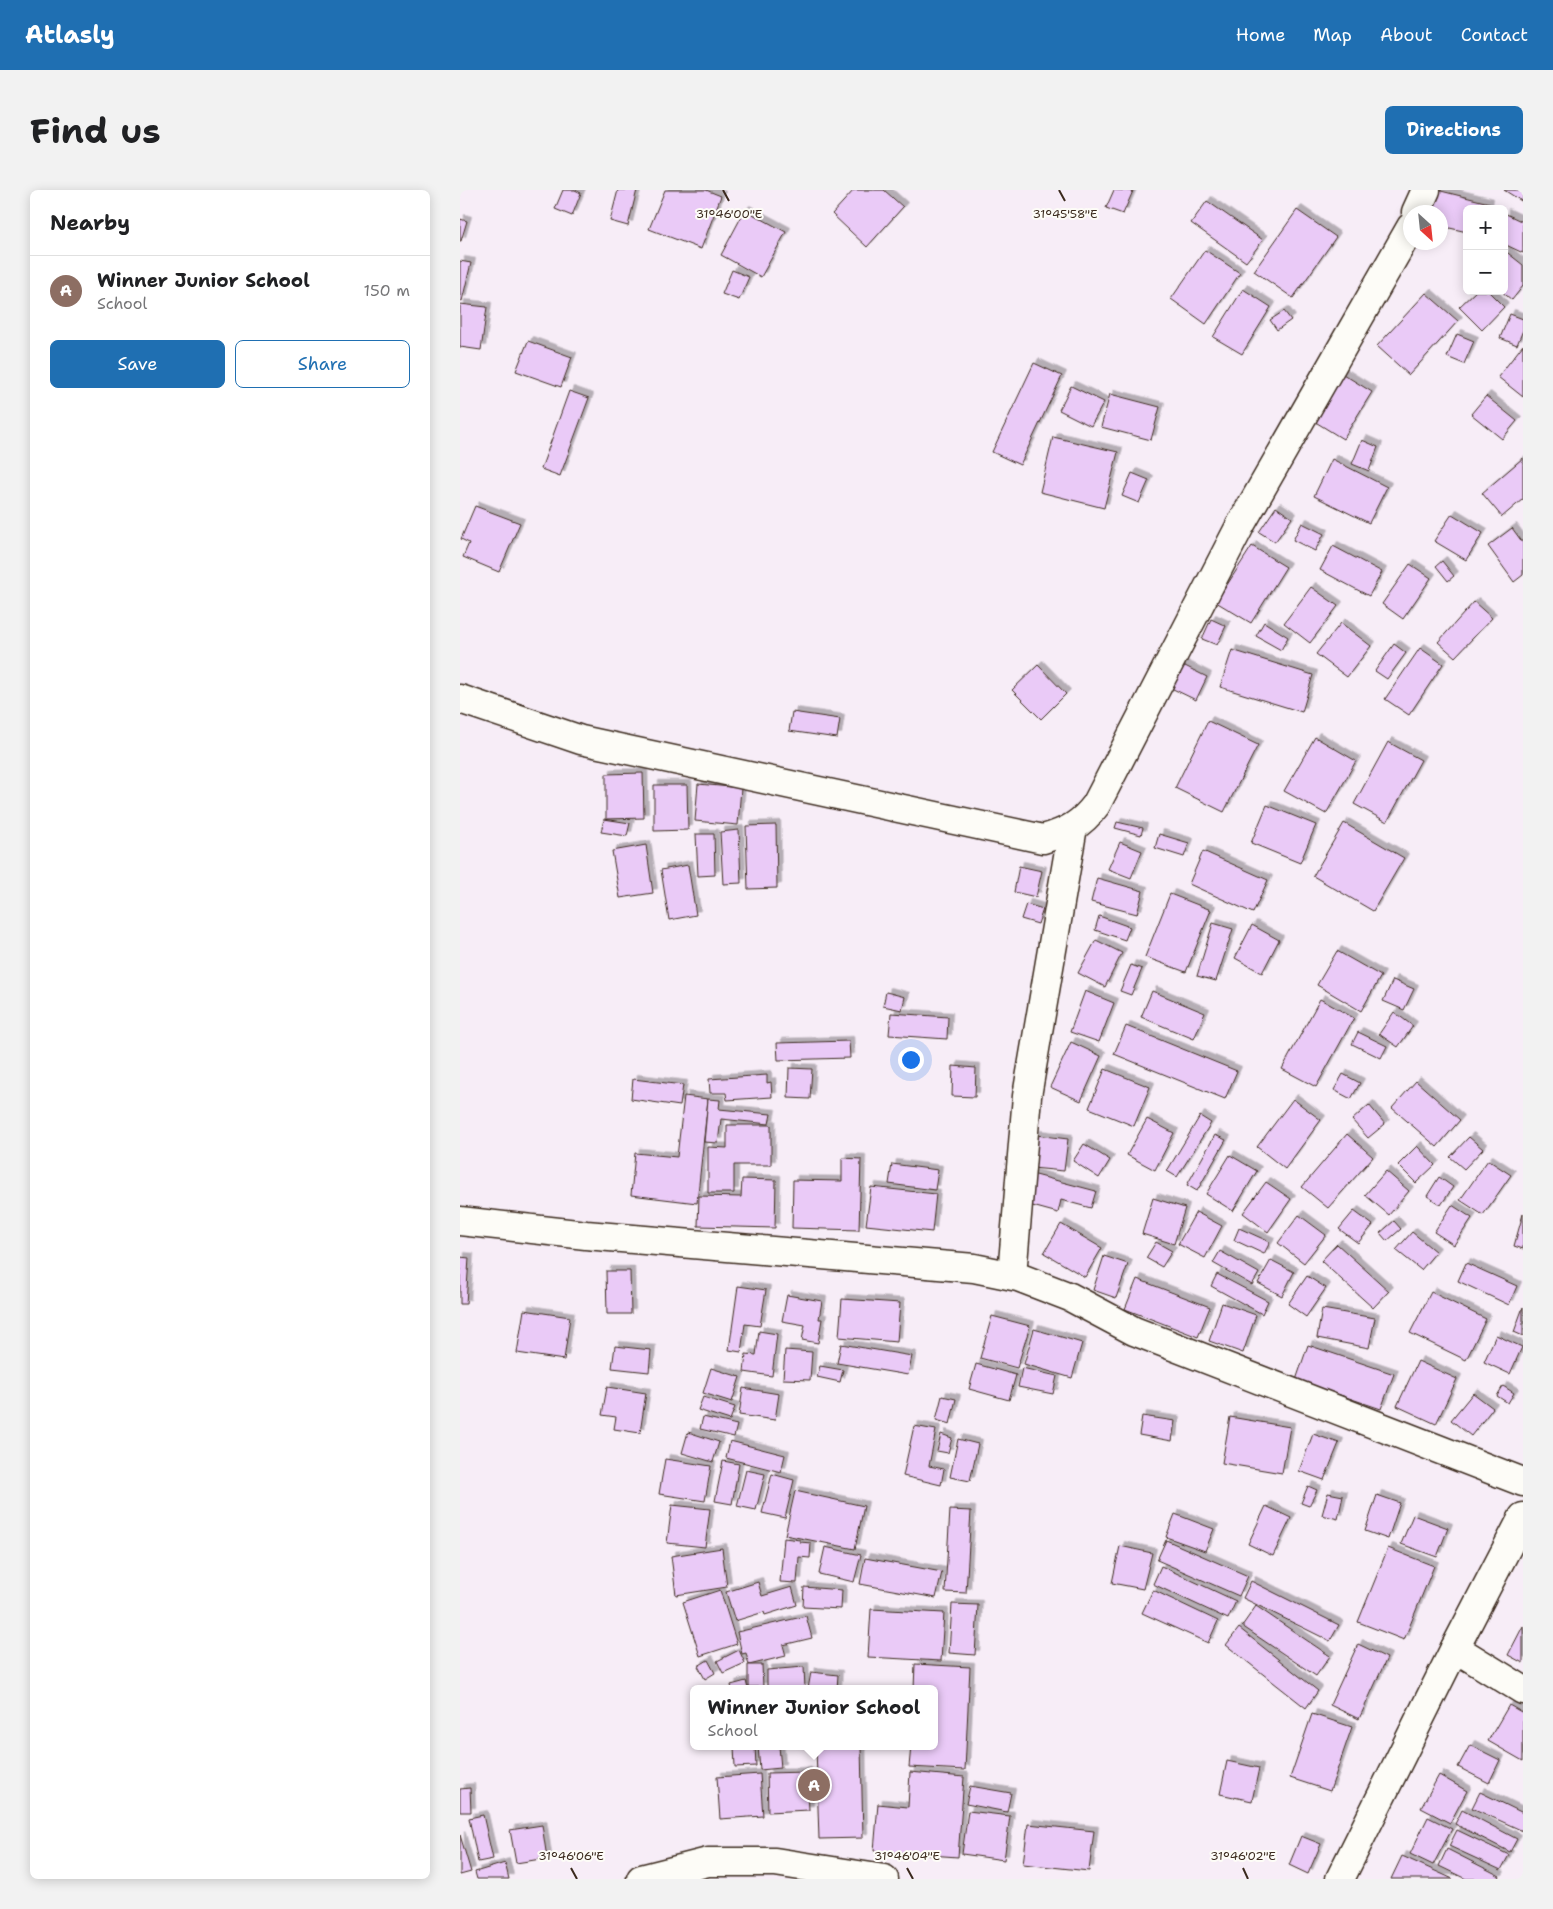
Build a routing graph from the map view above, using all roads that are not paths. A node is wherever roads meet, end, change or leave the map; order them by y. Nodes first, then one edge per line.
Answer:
1 (1426, 190) edge
2 (1419, 205) edge
3 (1403, 239) edge
4 (460, 699) edge
5 (1073, 826) junction
6 (460, 1221) edge
7 (1012, 1275) junction
8 (1523, 1482) edge
9 (1523, 1517) edge
10 (1455, 1648) junction
11 (1523, 1690) edge
12 (641, 1879) edge
13 (884, 1879) edge
14 (1340, 1879) edge

1 - 2 street
3 - 5 street
4 - 5 street
5 - 7 street
6 - 7 street
7 - 8 street
9 - 10 street
10 - 11 street
10 - 14 street
12 - 13 street

